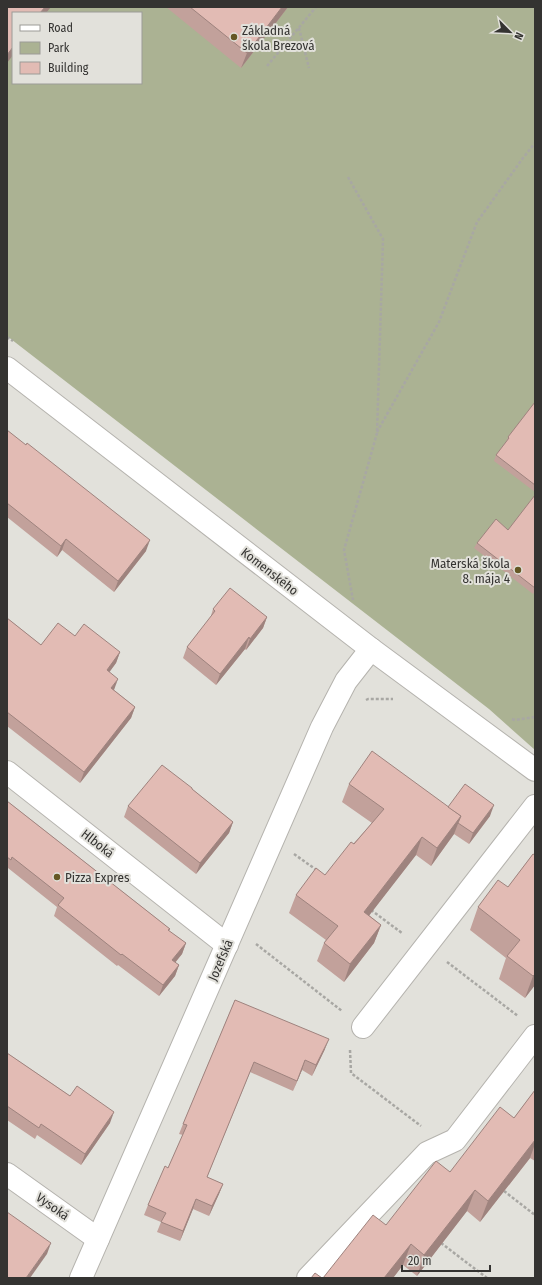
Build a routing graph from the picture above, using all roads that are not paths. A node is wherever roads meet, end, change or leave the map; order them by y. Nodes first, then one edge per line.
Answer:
1 (7, 368) edge
2 (371, 649) junction
3 (535, 770) edge
4 (7, 772) edge
5 (535, 806) edge
6 (227, 945) junction
7 (363, 1027) road end
8 (529, 1028) edge
9 (7, 1174) edge
10 (98, 1239) junction
11 (81, 1278) edge
12 (308, 1278) edge

1 - 2 street, Komenského
2 - 3 street, Komenského
2 - 6 street, Jozefská
4 - 6 street, Hlboká
5 - 7 street
6 - 10 street, Jozefská
8 - 12 street
9 - 10 street, Vysoká
10 - 11 street, Jozefská

